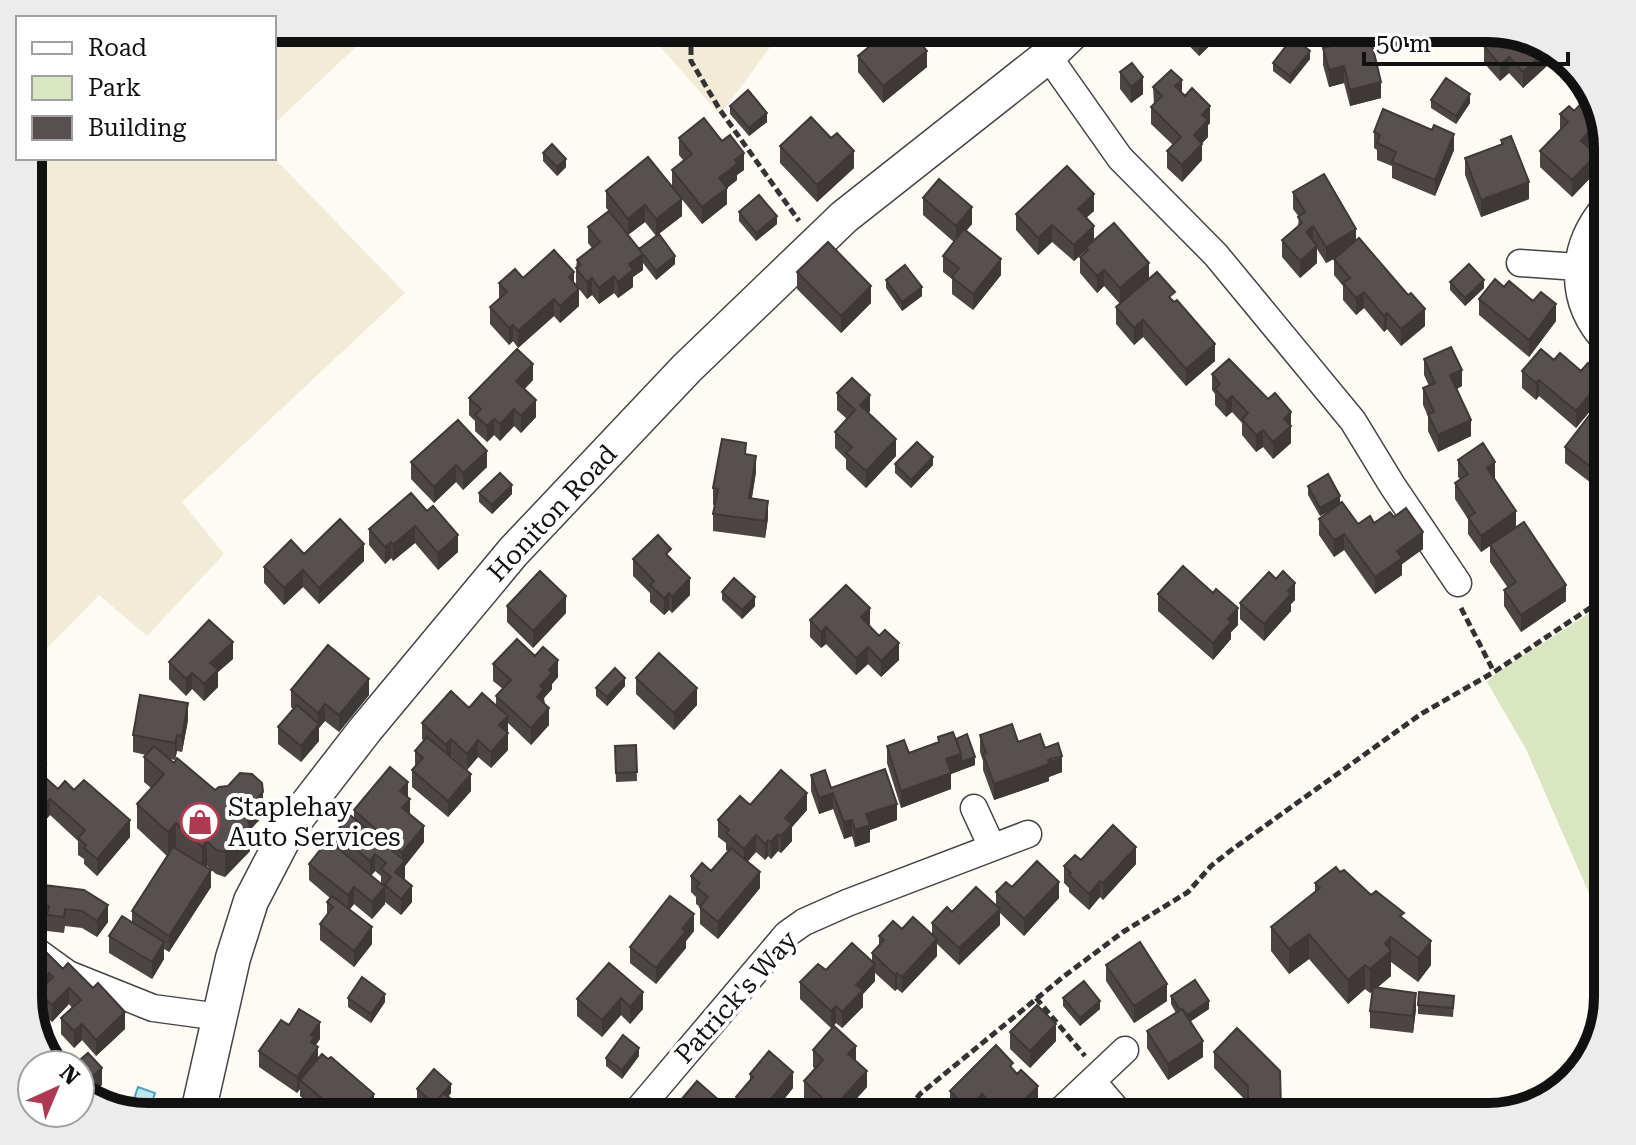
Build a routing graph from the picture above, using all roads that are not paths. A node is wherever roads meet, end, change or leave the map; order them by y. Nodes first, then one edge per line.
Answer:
1 (1062, 42) edge
2 (1048, 56) junction
3 (1594, 222) edge
4 (1520, 263) dead end
5 (1578, 267) junction
6 (1594, 325) edge
7 (1458, 583) road end
8 (974, 808) dead end
9 (1028, 834) dead end
10 (992, 847) junction
11 (42, 955) edge
12 (220, 1017) junction
13 (1125, 1050) dead end
14 (1096, 1077) junction
15 (203, 1103) edge
16 (644, 1103) edge
17 (1069, 1103) edge
18 (1114, 1103) edge

1 - 2 street, Honiton Road
2 - 7 street
2 - 12 street, Honiton Road
3 - 5 street
4 - 5 street
5 - 6 street
8 - 10 street
9 - 10 street, Patrick's Way
10 - 16 street, Patrick's Way
11 - 12 street
12 - 15 street, Honiton Road
13 - 14 street
14 - 17 street
14 - 18 street

